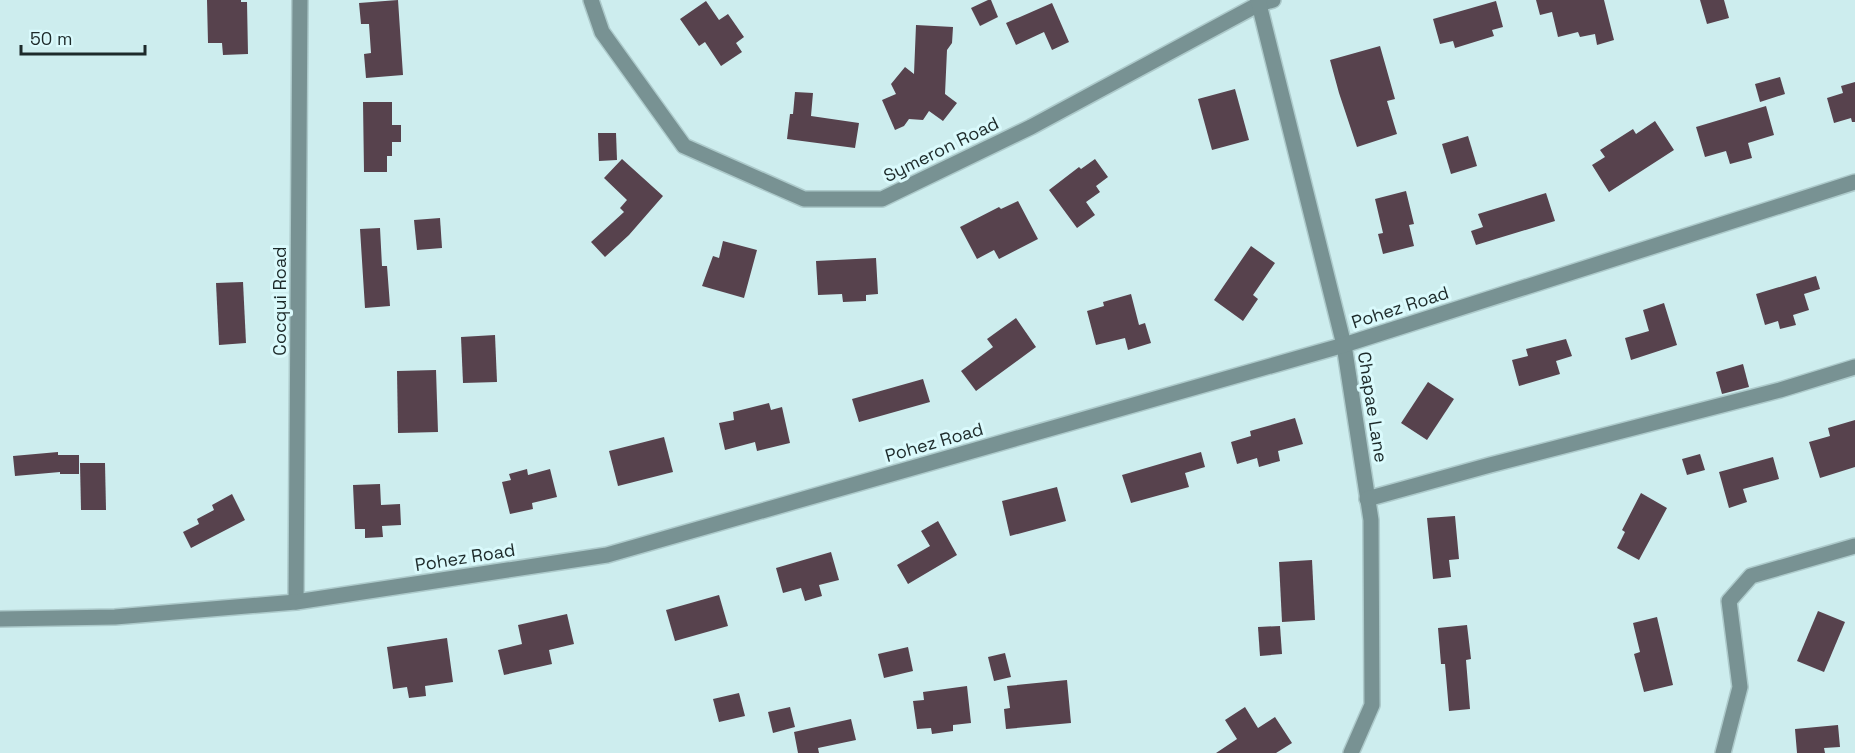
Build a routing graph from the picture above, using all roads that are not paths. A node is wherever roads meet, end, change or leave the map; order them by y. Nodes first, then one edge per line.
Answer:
1 (300, 0) edge
2 (591, 0) edge
3 (1264, 1) edge
4 (1855, 182) edge
5 (1344, 345) junction
6 (1855, 367) edge
7 (1367, 499) junction
8 (1855, 546) edge
9 (296, 602) junction
10 (0, 619) edge
11 (1351, 753) edge
12 (1723, 753) edge

1 - 9 street, Cocqui Road
2 - 3 street, Symeron Road
3 - 5 street, Chapae Lane
4 - 5 street, Pohez Road
5 - 7 street, Chapae Lane
5 - 9 street, Pohez Road
6 - 7 street
7 - 11 street, Chapae Lane
8 - 12 street
9 - 10 street, Pohez Road

